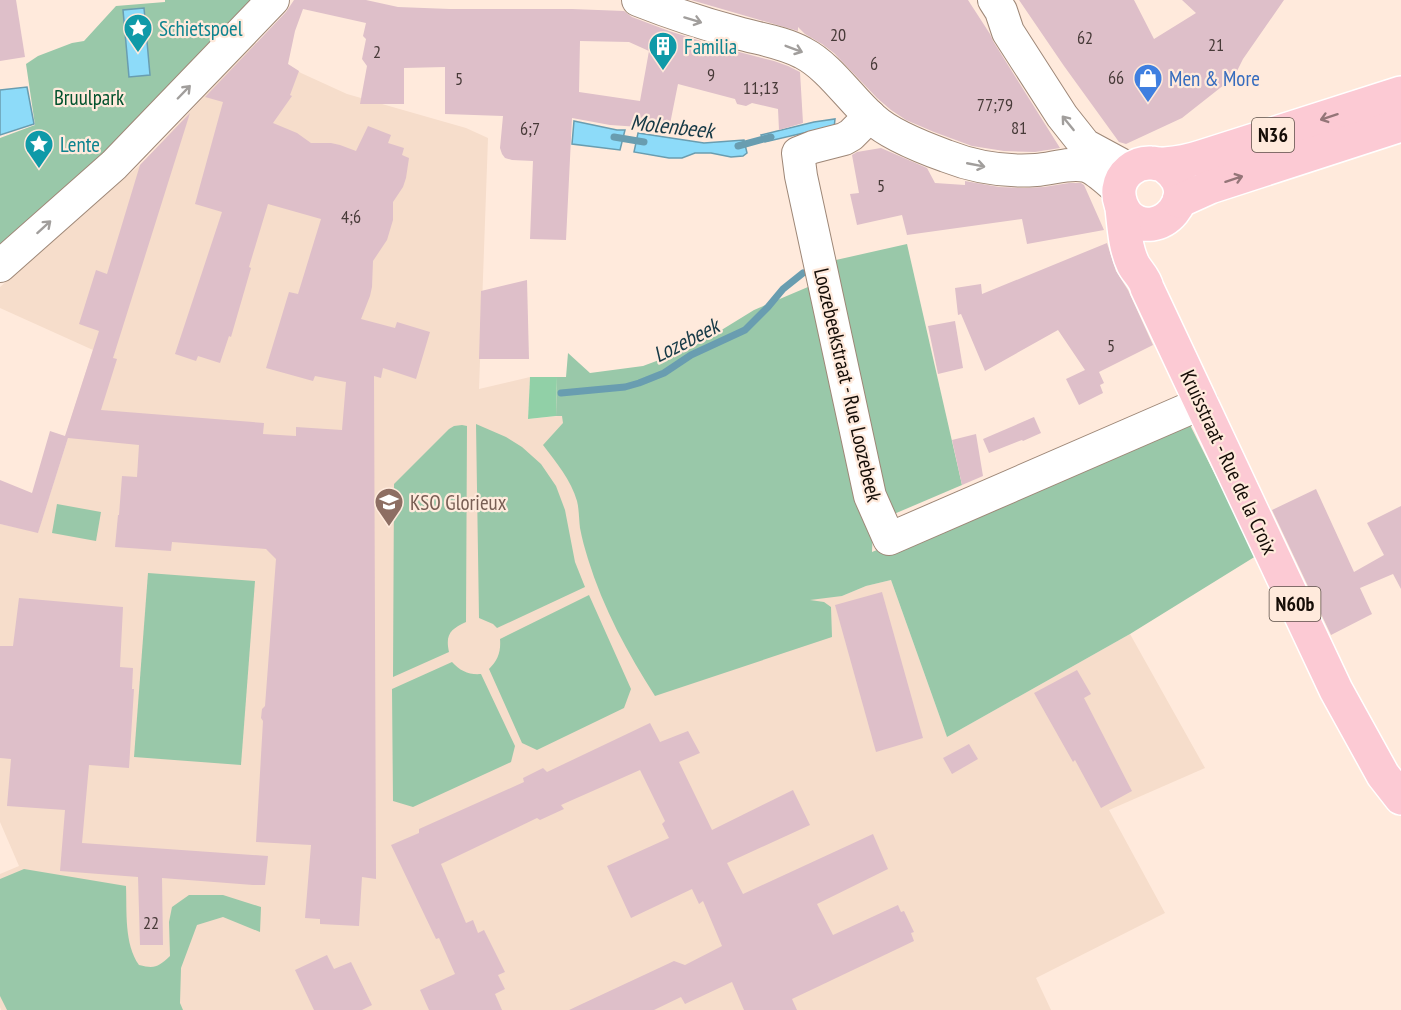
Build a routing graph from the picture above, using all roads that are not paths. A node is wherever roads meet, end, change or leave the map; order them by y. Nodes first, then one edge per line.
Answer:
1 (273, 0) edge
2 (638, 0) edge
3 (994, 0) edge
4 (1401, 93) edge
5 (870, 116) junction
6 (1401, 125) edge
7 (1133, 183) junction
8 (1171, 211) junction
9 (0, 266) edge
10 (1145, 281) junction
11 (1202, 403) junction
12 (1401, 798) edge

9 -> 1 street
2 -> 5 street
7 -> 3 street
4 -> 7 main road, N36
5 -> 7 street
5 - 11 street, Loozebeekstraat - Rue Loozebeek
8 -> 6 main road, N36
7 - 8 main road
7 - 8 main road
7 - 10 main road, Kruisstraat - Rue de la Croix / N60b
8 - 10 main road
10 - 11 main road, Kruisstraat - Rue de la Croix / N60b
11 - 12 main road, Kruisstraat - Rue de la Croix / N60b

